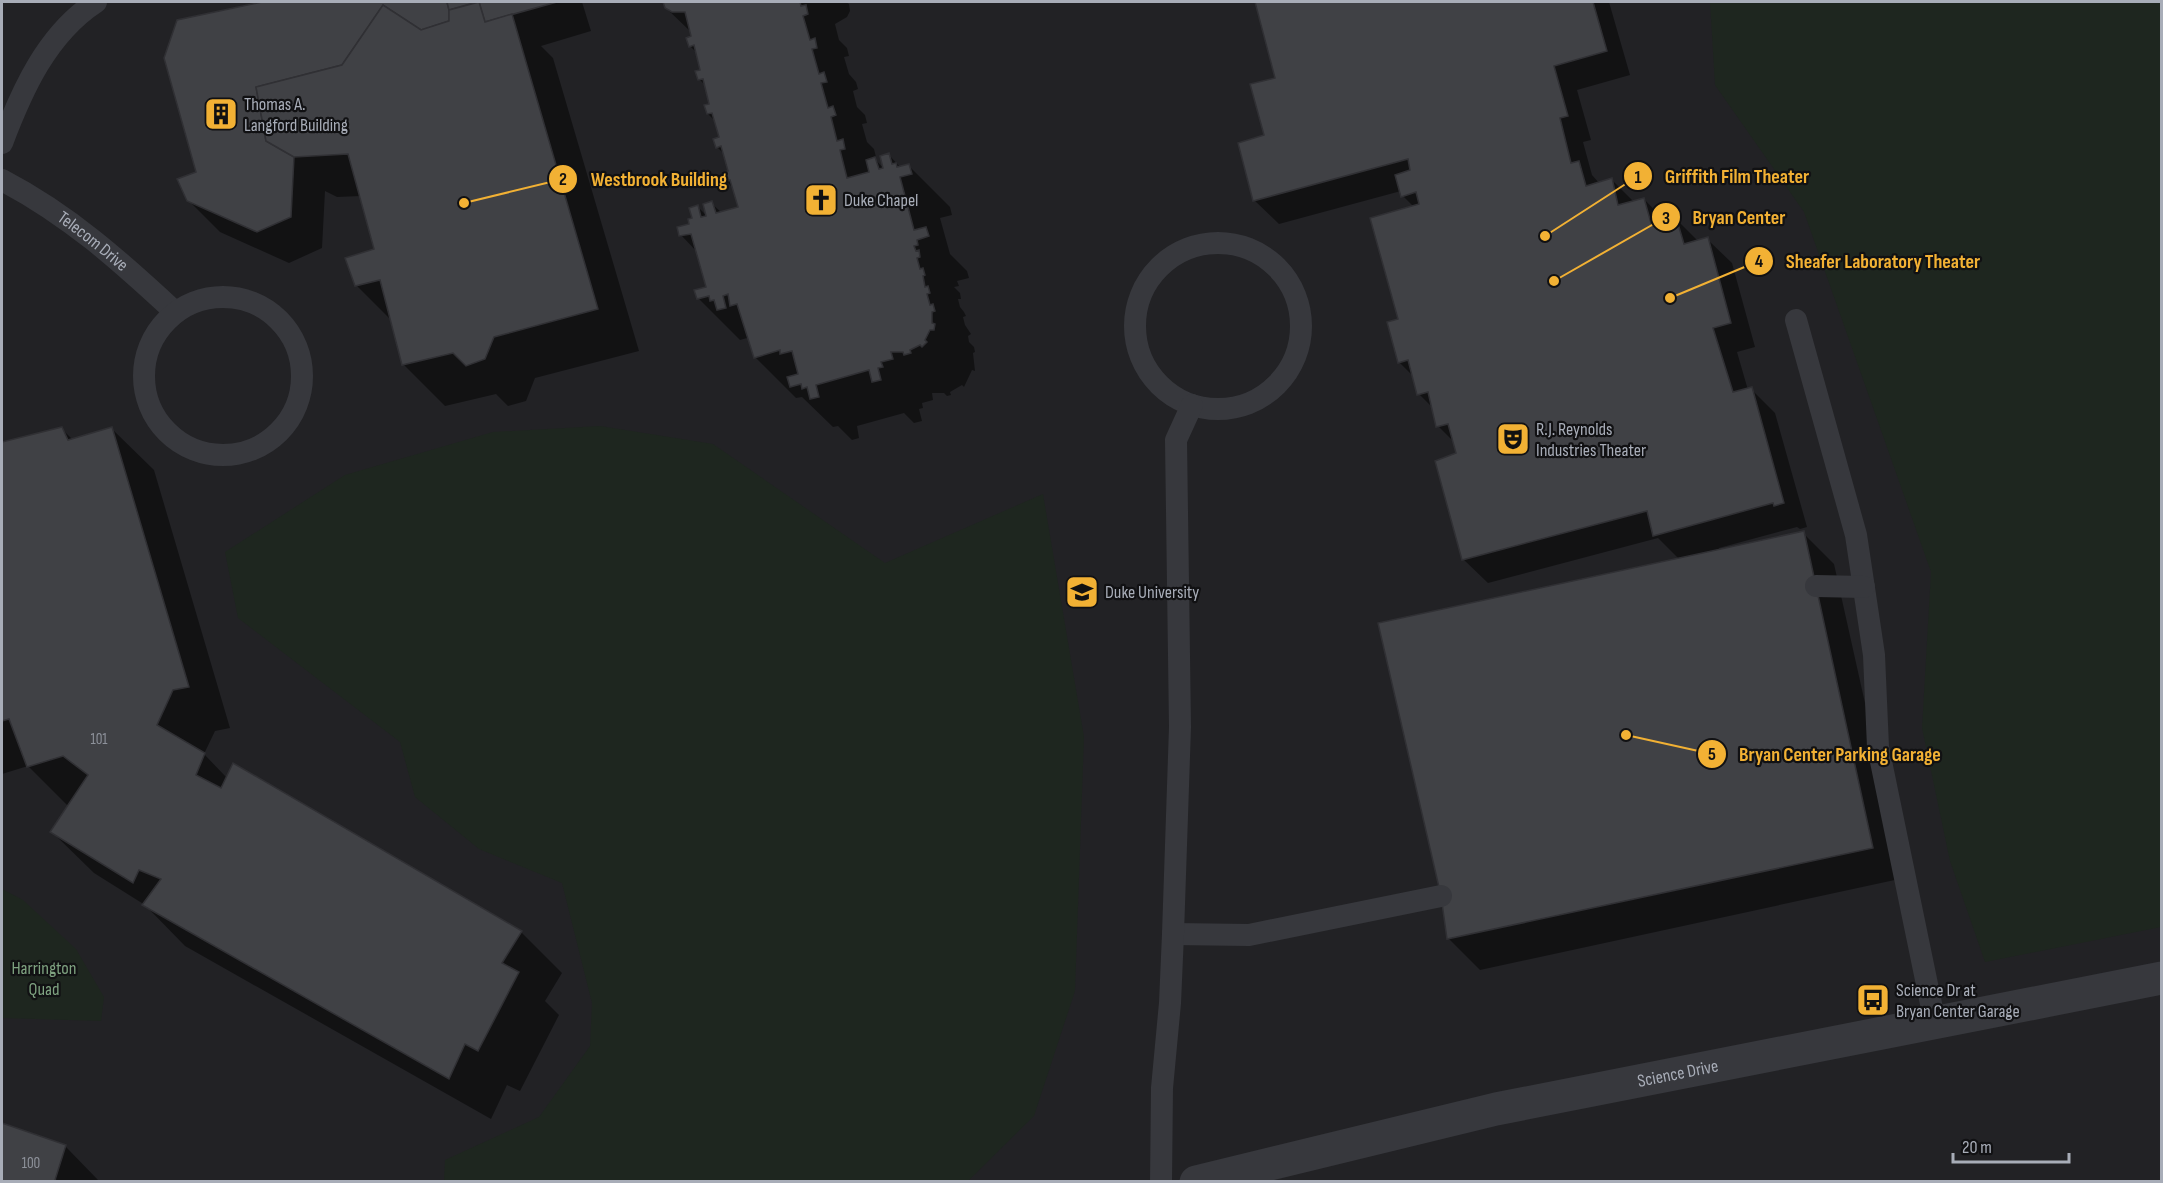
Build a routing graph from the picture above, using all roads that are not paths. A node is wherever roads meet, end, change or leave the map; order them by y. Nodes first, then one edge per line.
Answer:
1 (96, 2) edge
2 (2, 143) edge
3 (2, 180) edge
4 (175, 312) junction
5 (1796, 320) dead end
6 (1192, 405) junction
7 (1816, 586) dead end
8 (1864, 588) junction
9 (1442, 896) dead end
10 (1173, 934) junction
11 (2162, 978) edge
12 (1935, 1023) junction
13 (1161, 1182) edge
14 (1197, 1182) edge

1 - 2 lane
3 - 4 lane, Telecom Drive
4 - 4 lane
5 - 8 lane
6 - 6 lane
6 - 10 lane
7 - 8 lane
8 - 12 lane
9 - 10 lane
10 - 13 lane
11 - 12 street, Science Drive
12 - 14 street, Science Drive

